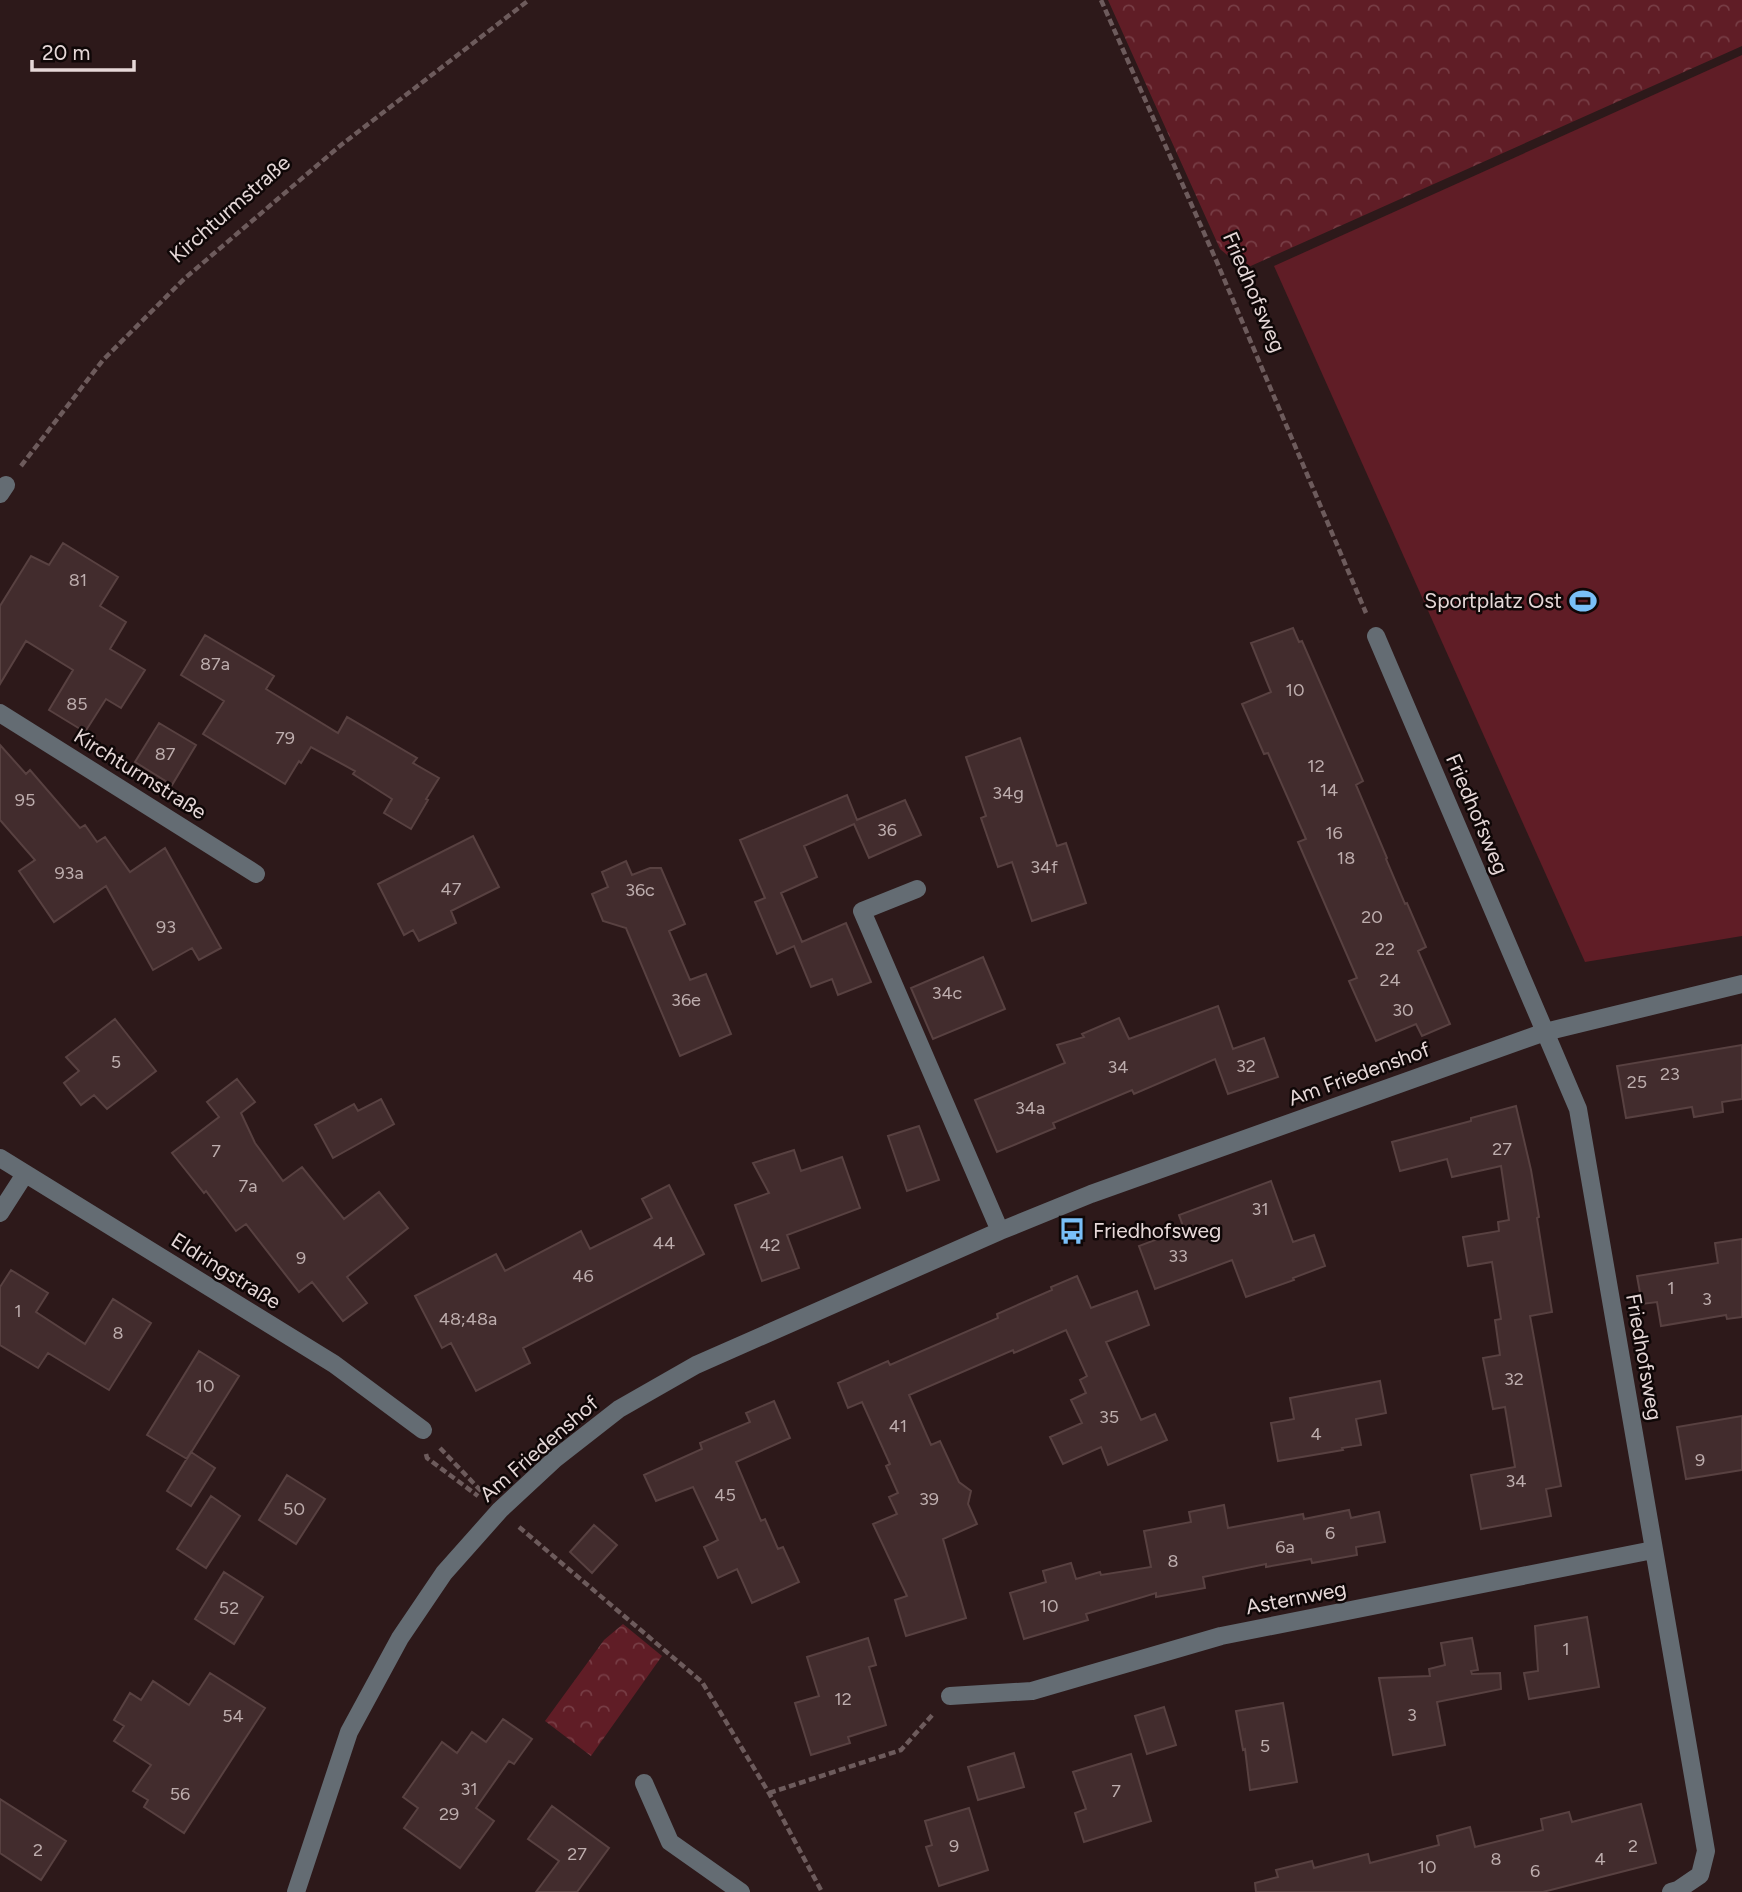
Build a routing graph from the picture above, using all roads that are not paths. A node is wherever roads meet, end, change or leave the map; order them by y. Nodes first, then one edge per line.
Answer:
1 (1376, 636) road end
2 (0, 713) edge
3 (256, 874) dead end
4 (917, 889) dead end
5 (1742, 984) edge
6 (1545, 1031) junction
7 (0, 1158) edge
8 (25, 1174) junction
9 (0, 1213) edge
10 (1000, 1231) junction
11 (423, 1430) road end
12 (1653, 1550) junction
13 (950, 1696) road end
14 (644, 1783) dead end
15 (296, 1892) edge
16 (741, 1892) edge
17 (1671, 1892) edge

1 - 6 street, Friedhofsweg
2 - 3 street, Kirchturmstraße
4 - 10 street
5 - 6 street, Am Friedenshof
6 - 10 street, Am Friedenshof
6 - 12 street, Friedhofsweg
7 - 8 street, Eldringstraße
8 - 9 street
8 - 11 street, Eldringstraße
10 - 15 street, Am Friedenshof
12 - 13 street, Asternweg
12 - 17 street, Friedhofsweg
14 - 16 street

